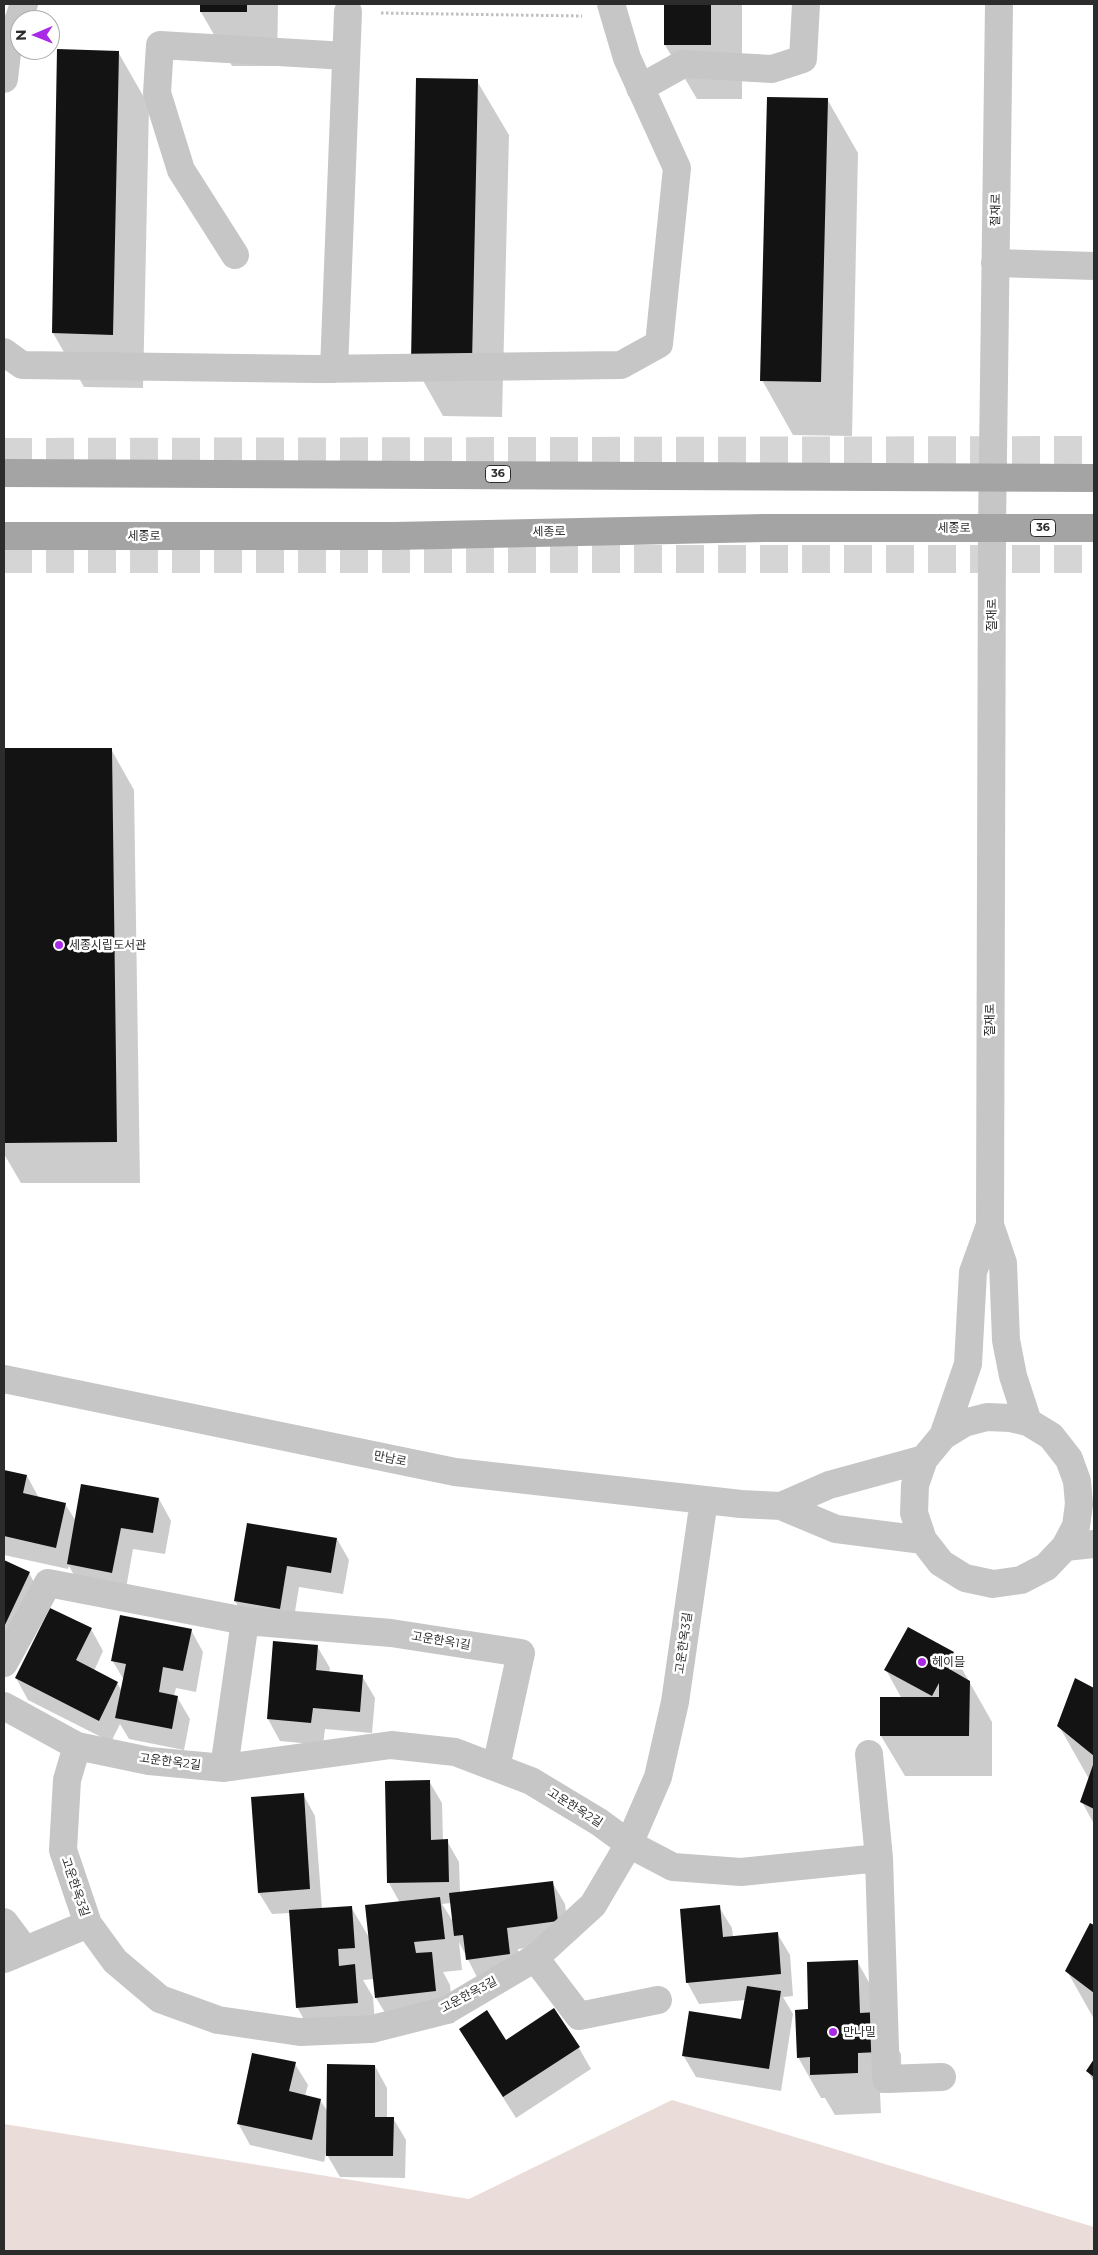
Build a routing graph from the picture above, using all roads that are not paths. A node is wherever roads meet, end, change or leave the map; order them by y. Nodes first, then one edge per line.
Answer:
1 (24, 4) edge
2 (806, 4) edge
3 (999, 4) edge
4 (613, 10) edge
5 (348, 12) road end
6 (346, 56) junction
7 (4, 79) edge
8 (640, 88) junction
9 (235, 255) dead end
10 (995, 263) junction
11 (1094, 266) edge
12 (4, 352) edge
13 (334, 369) junction
14 (4, 473) edge
15 (993, 476) junction
16 (1094, 478) edge
17 (992, 528) junction
18 (1094, 528) edge
19 (4, 536) edge
20 (990, 1225) junction
21 (4, 1379) edge
22 (1028, 1422) junction
23 (943, 1436) junction
24 (924, 1459) junction
25 (1082, 1461) edge
26 (704, 1500) junction
27 (781, 1506) junction
28 (923, 1540) junction
29 (1094, 1544) edge
30 (1065, 1547) junction
31 (245, 1621) junction
32 (4, 1663) edge
33 (4, 1706) edge
34 (77, 1746) junction
35 (869, 1754) dead end
36 (496, 1767) junction
37 (224, 1768) junction
38 (629, 1844) junction
39 (879, 1858) junction
40 (4, 1922) edge
41 (88, 1924) junction
42 (14, 1955) edge
43 (535, 1958) junction
44 (658, 2000) dead end
45 (942, 2077) dead end

1 - 7 street
2 - 8 street
3 - 10 street, 절재로
4 - 8 street
5 - 6 street
6 - 9 street
6 - 13 street
8 - 13 street
10 - 11 street
10 - 15 street, 절재로
12 - 13 street
14 - 15 main road, 36
15 - 16 main road, 36
15 - 17 street, 절재로
17 - 18 main road, 세종로 / 36
17 - 19 main road, 세종로 / 36
17 - 20 street, 절재로
20 - 22 street
20 - 23 street
21 - 26 street, 만남로
22 - 23 street
22 - 25 street
23 - 24 street
24 - 27 street
24 - 28 street
25 - 30 street
26 - 27 street, 만남로
26 - 38 street, 고운한옥3길
27 - 28 street
28 - 30 street
29 - 30 street
31 - 32 street, 고운한옥1길
31 - 36 street, 고운한옥1길
31 - 37 street
33 - 34 street, 고운한옥2길
34 - 37 street, 고운한옥2길
34 - 41 street, 고운한옥3길
35 - 39 street
36 - 37 street, 고운한옥2길
36 - 38 street, 고운한옥2길
38 - 39 street, 고운한옥2길
38 - 43 street, 고운한옥3길
39 - 45 street
40 - 42 street
41 - 42 street
41 - 43 street, 고운한옥3길
43 - 44 street

